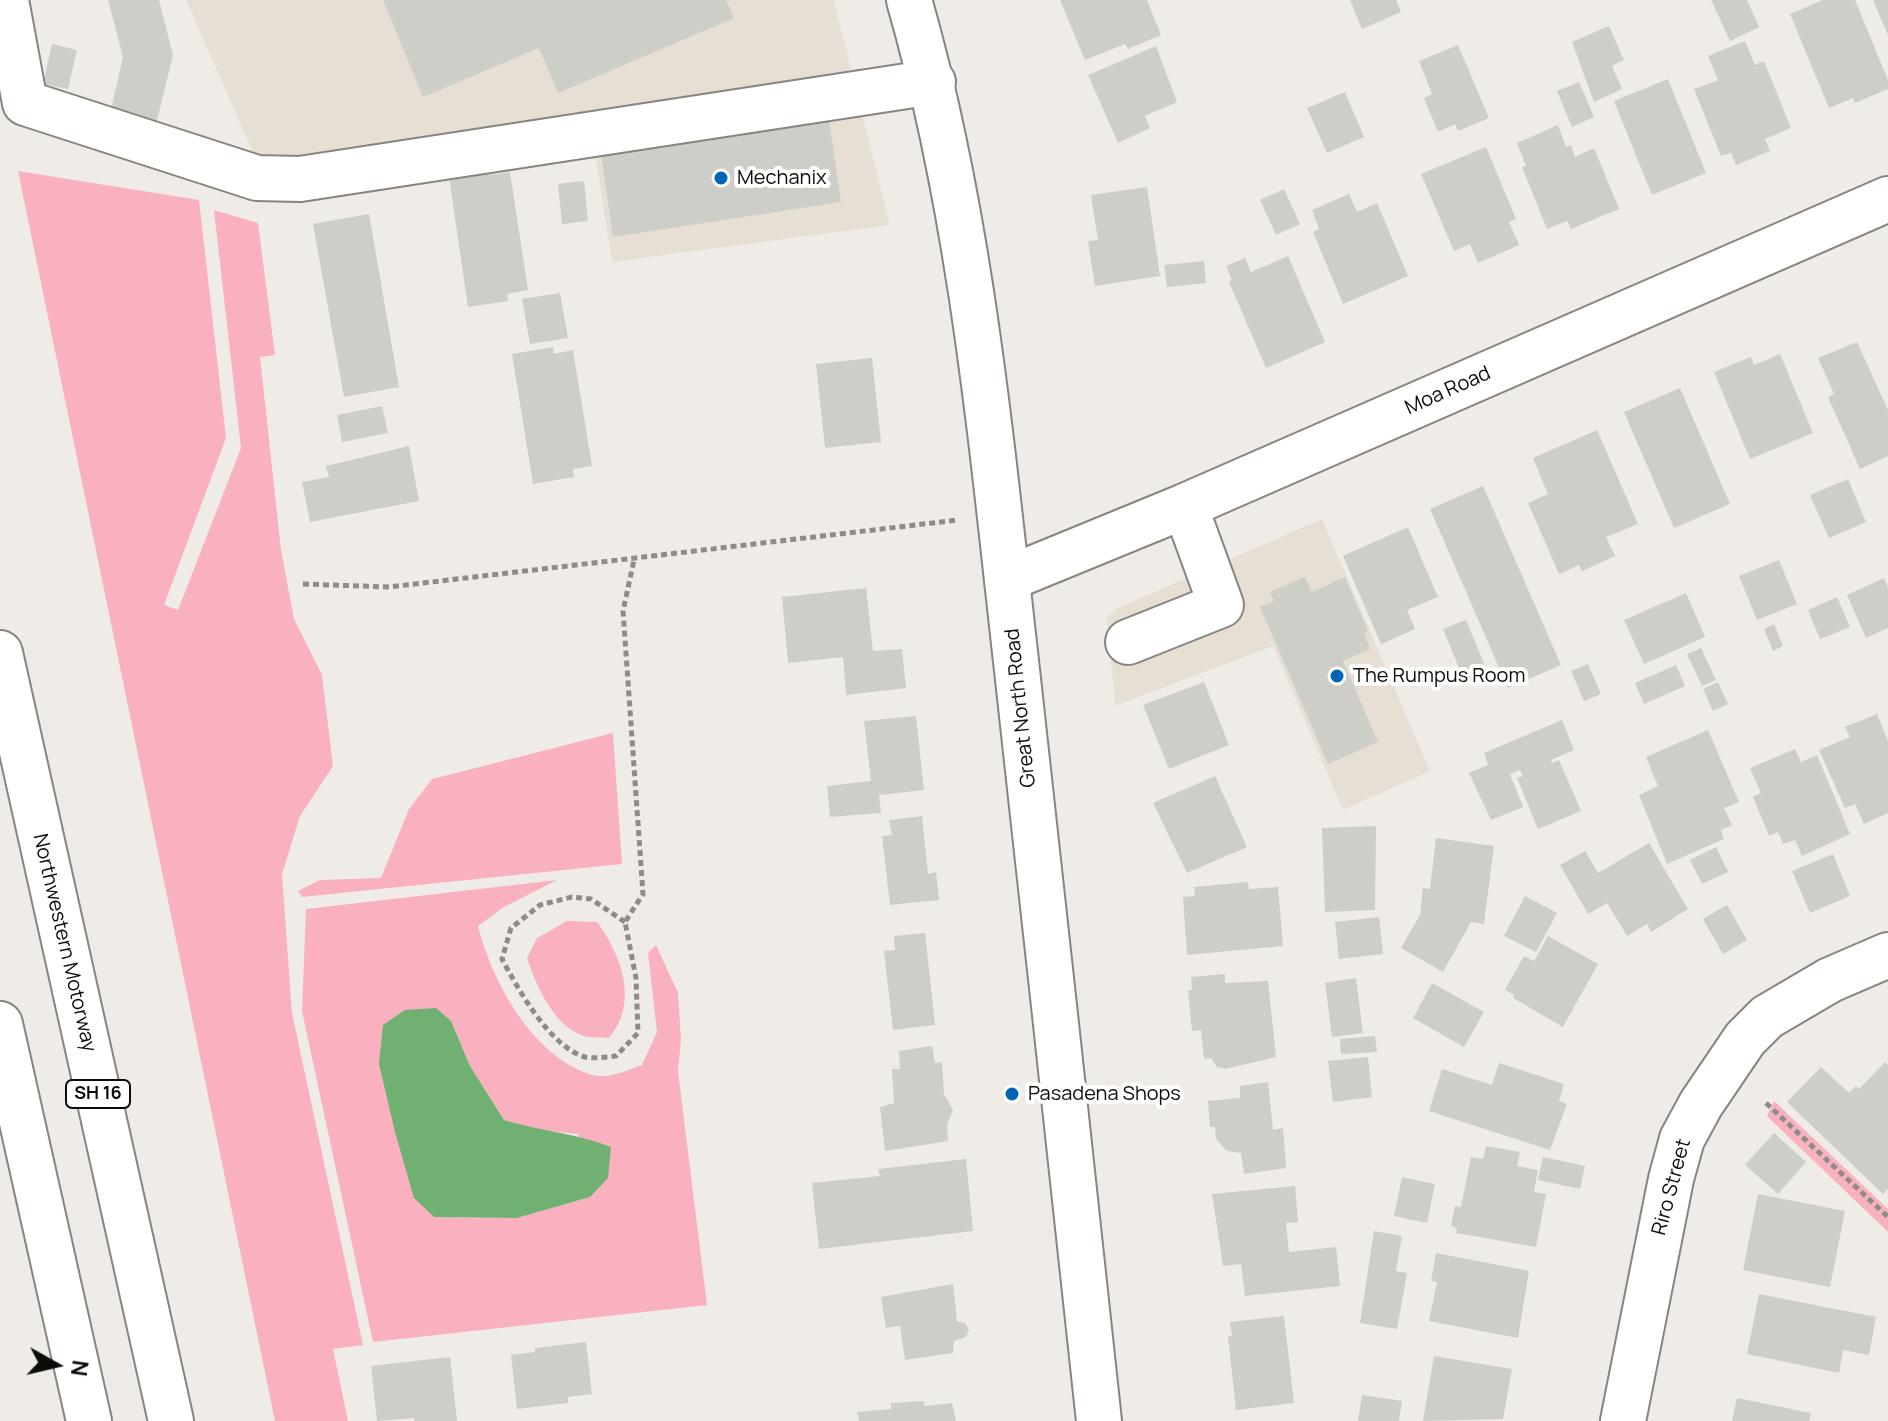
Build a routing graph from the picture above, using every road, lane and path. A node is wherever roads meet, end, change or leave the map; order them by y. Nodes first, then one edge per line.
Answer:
1 (6, 0) edge
2 (909, 0) edge
3 (933, 82) junction
4 (1888, 199) edge
5 (1185, 506) junction
6 (999, 515) junction
7 (634, 560) junction
8 (1007, 579) junction
9 (303, 584) dead end
10 (1128, 642) dead end
11 (0, 653) edge
12 (625, 922) junction
13 (1888, 955) edge
14 (0, 1024) edge
15 (1766, 1103) dead end
16 (1888, 1217) edge
17 (89, 1421) edge
18 (171, 1421) edge
19 (1099, 1421) edge
20 (1623, 1421) edge

1 - 3 main road
2 - 3 main road, Great North Road
3 - 6 main road, Great North Road
4 - 5 main road, Moa Road
5 - 8 main road, Moa Road
5 - 10 main road
6 - 7 path
6 - 8 main road, Great North Road
7 - 9 path
7 - 12 path
8 - 19 main road, Great North Road
11 - 18 main road, Northwestern Motorway / SH 16
12 - 12 path
13 - 20 main road, Riro Street
14 - 17 main road
15 - 16 path

